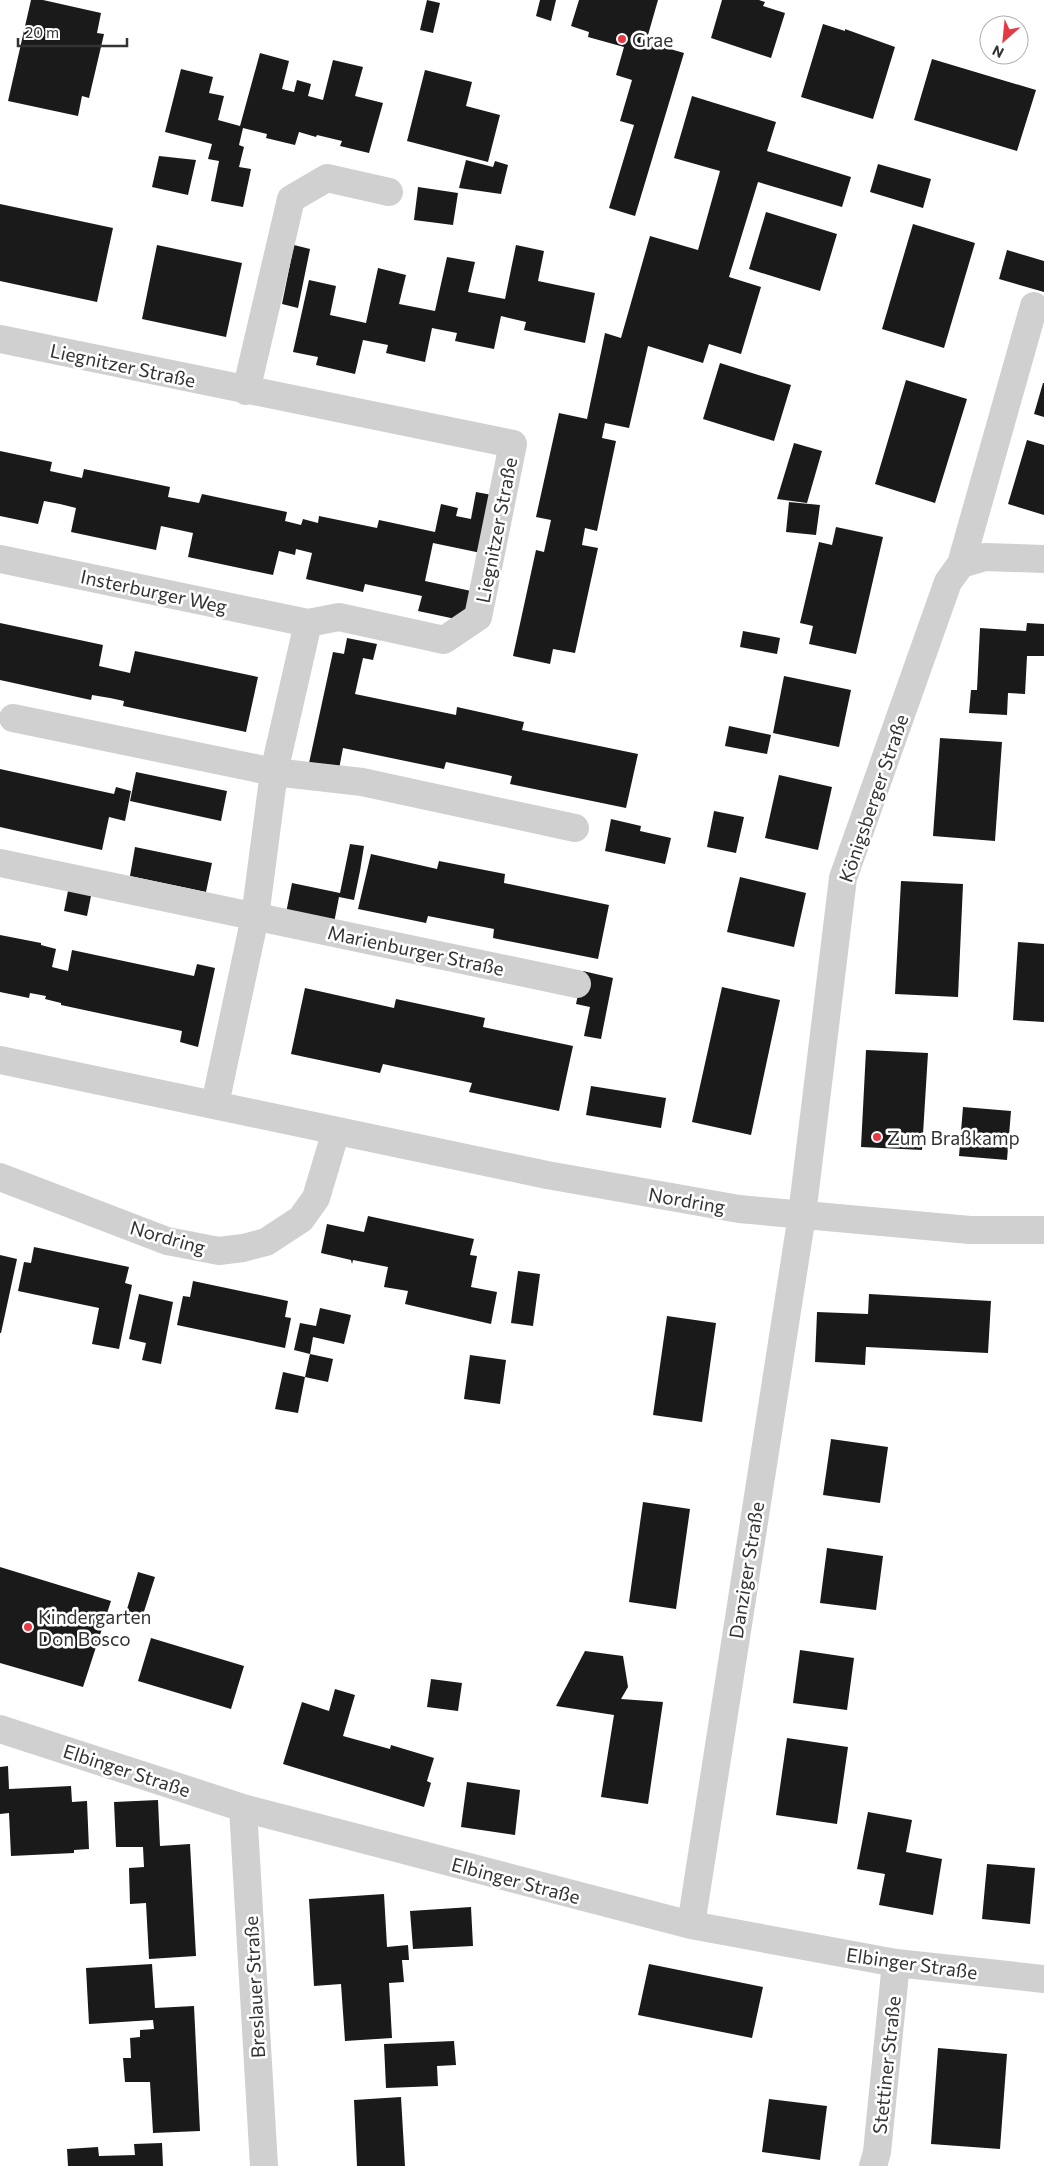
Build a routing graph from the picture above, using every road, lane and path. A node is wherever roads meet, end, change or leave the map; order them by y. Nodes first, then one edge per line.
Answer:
1 (389, 192) dead end
2 (1034, 306) dead end
3 (0, 339) edge
4 (246, 391) junction
5 (0, 559) edge
6 (1044, 559) edge
7 (961, 564) junction
8 (308, 623) junction
9 (13, 718) dead end
10 (274, 772) junction
11 (575, 828) dead end
12 (0, 863) edge
13 (255, 917) junction
14 (577, 984) dead end
15 (0, 1060) edge
16 (216, 1104) junction
17 (336, 1131) junction
18 (0, 1177) edge
19 (802, 1215) junction
20 (1044, 1230) edge
21 (0, 1729) edge
22 (243, 1808) junction
23 (691, 1925) junction
24 (896, 1964) junction
25 (1044, 1979) edge
26 (264, 2166) edge
27 (873, 2166) edge

1 - 4 street
2 - 7 street, Königsberger Straße
3 - 4 street, Liegnitzer Straße
4 - 8 street, Liegnitzer Straße
5 - 8 street, Insterburger Weg
6 - 7 street
7 - 19 street, Königsberger Straße
8 - 10 street
9 - 10 street
10 - 11 street
10 - 13 street
12 - 13 street, Marienburger Straße
13 - 14 street, Marienburger Straße
13 - 16 street
15 - 16 street, Nordring
16 - 17 street, Nordring
17 - 18 street, Nordring
17 - 19 street, Nordring
19 - 20 street, Nordring
19 - 23 street, Danziger Straße
21 - 22 street, Elbinger Straße
22 - 23 street, Elbinger Straße
22 - 26 street, Breslauer Straße
23 - 24 street, Elbinger Straße
24 - 25 street, Elbinger Straße
24 - 27 street, Stettiner Straße

